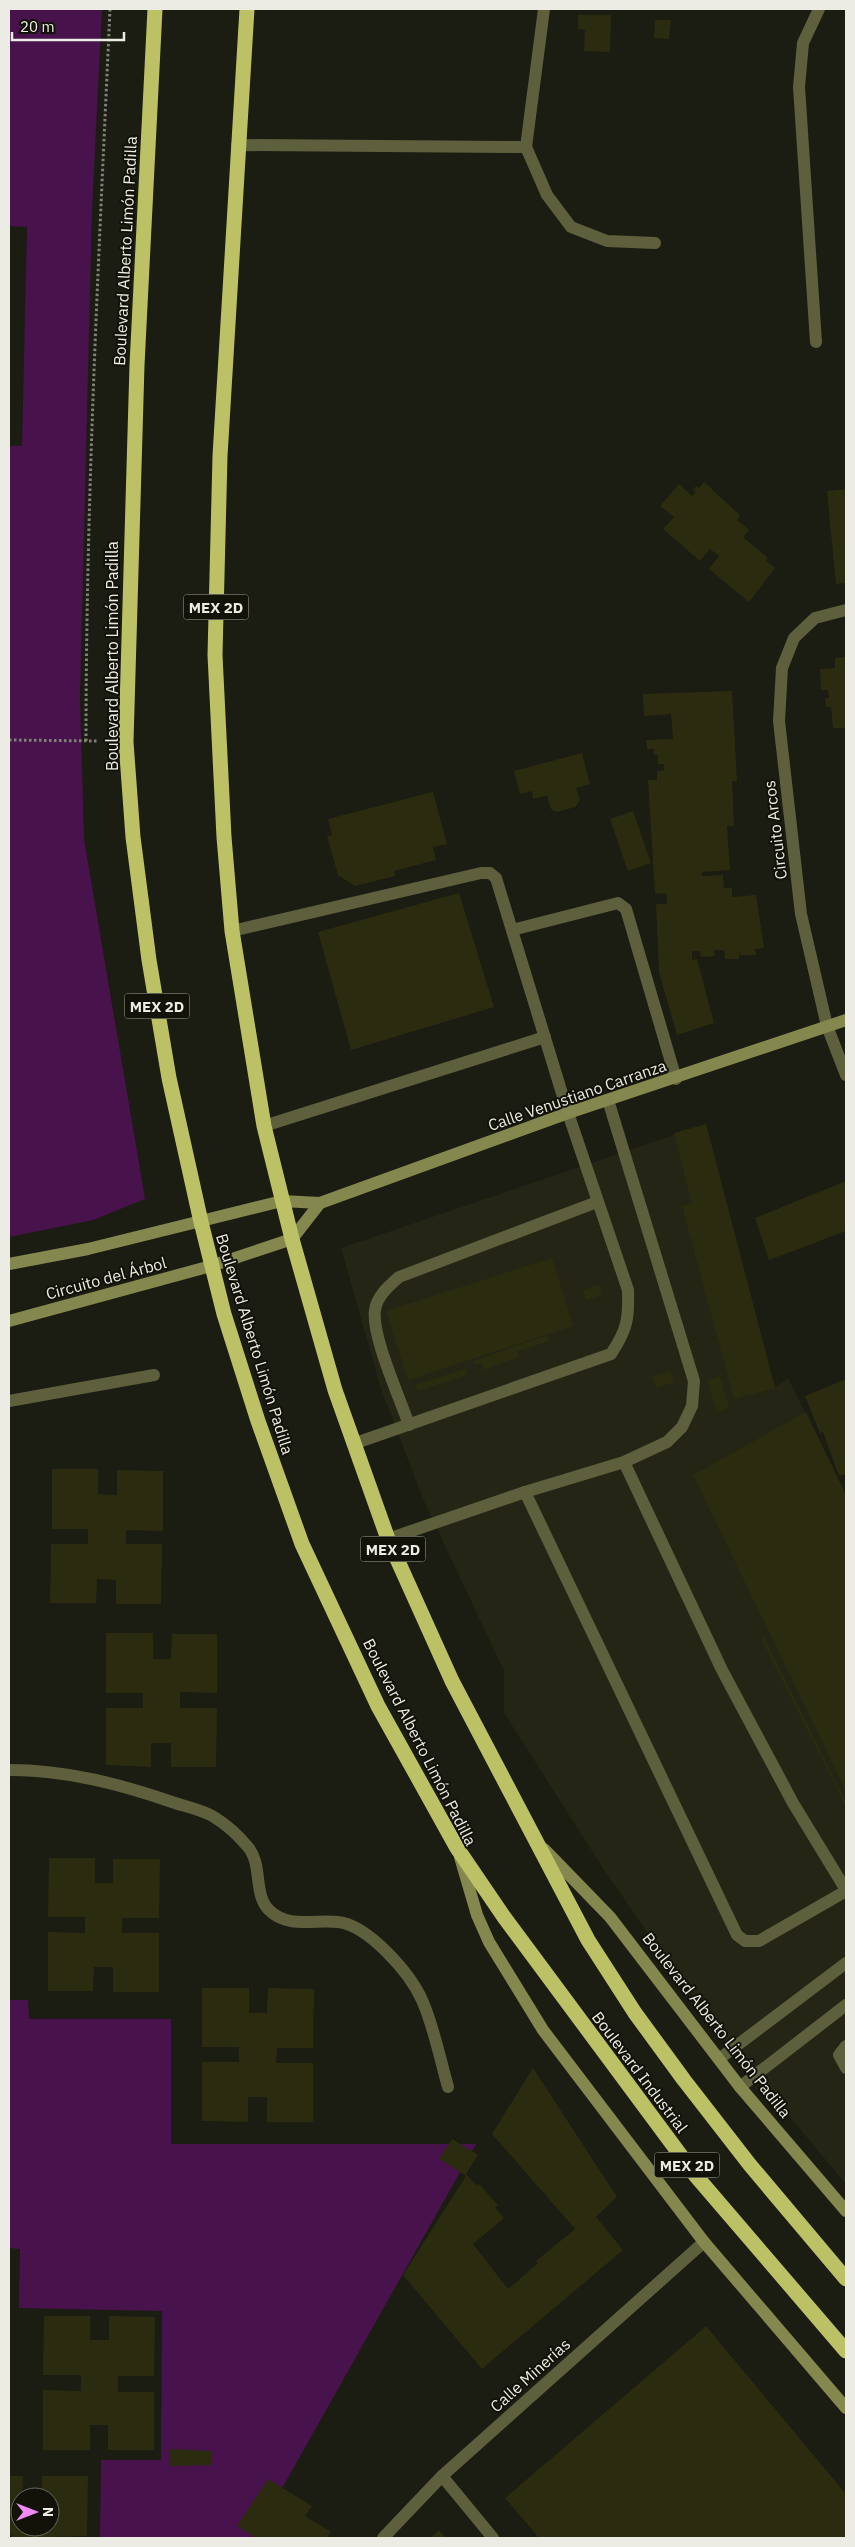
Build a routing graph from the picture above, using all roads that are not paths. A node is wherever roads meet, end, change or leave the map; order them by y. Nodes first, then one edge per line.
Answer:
1 (156, 9) edge
2 (247, 9) edge
3 (544, 9) edge
4 (819, 9) edge
5 (237, 145) junction
6 (526, 147) junction
7 (655, 243) dead end
8 (816, 342) dead end
9 (846, 610) edge
10 (512, 930) junction
11 (232, 931) junction
12 (846, 1020) edge
13 (827, 1026) junction
14 (545, 1037) junction
15 (846, 1075) edge
16 (676, 1079) junction
17 (608, 1100) junction
18 (568, 1113) junction
19 (264, 1126) junction
20 (282, 1201) junction
21 (597, 1202) junction
22 (320, 1203) junction
23 (200, 1222) junction
24 (292, 1239) junction
25 (9, 1264) edge
26 (211, 1266) junction
27 (9, 1321) edge
28 (154, 1375) dead end
29 (9, 1401) edge
30 (409, 1424) junction
31 (353, 1444) junction
32 (624, 1462) junction
33 (525, 1492) junction
34 (388, 1539) junction
35 (9, 1770) edge
36 (537, 1842) junction
37 (457, 1848) junction
38 (846, 1890) edge
39 (846, 1963) edge
40 (846, 2006) edge
41 (846, 2046) edge
42 (719, 2059) junction
43 (846, 2068) edge
44 (448, 2087) dead end
45 (740, 2087) junction
46 (846, 2211) edge
47 (704, 2242) junction
48 (846, 2279) edge
49 (846, 2351) edge
50 (846, 2408) edge
51 (442, 2476) junction
52 (383, 2538) edge
53 (492, 2538) edge

1 - 23 highway, Boulevard Alberto Limón Padilla / MEX 2D
2 - 5 highway, Boulevard Alberto Limón Padilla / MEX 2D
3 - 6 street
4 - 8 street
5 - 6 street
5 - 11 highway, Boulevard Alberto Limón Padilla / MEX 2D
6 - 7 street
9 - 13 street, Circuito Arcos
10 - 11 street
10 - 14 street
10 - 16 street
11 - 19 highway, Boulevard Alberto Limón Padilla / MEX 2D
12 - 13 street, Calle Venustiano Carranza
13 - 15 street, Circuito Arcos
13 - 16 street, Calle Venustiano Carranza
14 - 18 street
14 - 19 street
16 - 17 street, Calle Venustiano Carranza
17 - 18 street, Calle Venustiano Carranza
17 - 32 street
18 - 21 street
18 - 22 street, Calle Venustiano Carranza
19 - 20 highway, Boulevard Alberto Limón Padilla / MEX 2D
20 - 22 street, Calle Venustiano Carranza
20 - 23 street, Calle Venustiano Carranza
20 - 24 highway, Boulevard Alberto Limón Padilla / MEX 2D
21 - 30 street
21 - 30 street
22 - 24 street
23 - 25 street, Circuito del Árbol
23 - 26 highway, Boulevard Alberto Limón Padilla / MEX 2D
24 - 26 street
24 - 31 highway, Boulevard Alberto Limón Padilla / MEX 2D
26 - 27 street, Circuito del Árbol
26 - 37 highway, Boulevard Alberto Limón Padilla / MEX 2D
28 - 29 street
30 - 31 street
31 - 34 highway, Boulevard Alberto Limón Padilla / MEX 2D
32 - 33 street
32 - 38 street
33 - 34 street
33 - 38 street
34 - 36 highway, Boulevard Alberto Limón Padilla / MEX 2D
35 - 44 street
36 - 42 street, Boulevard Alberto Limón Padilla
36 - 48 highway, Boulevard Industrial / MEX 2D
37 - 47 street, Boulevard Alberto Limón Padilla
37 - 49 highway, Boulevard Industrial / MEX 2D
39 - 42 street
40 - 45 street
41 - 43 street
42 - 45 street, Boulevard Alberto Limón Padilla
45 - 46 street, Boulevard Alberto Limón Padilla
47 - 50 street, Boulevard Alberto Limón Padilla
47 - 51 street, Calle Minerías
51 - 52 street, Calle Minerías
51 - 53 street

